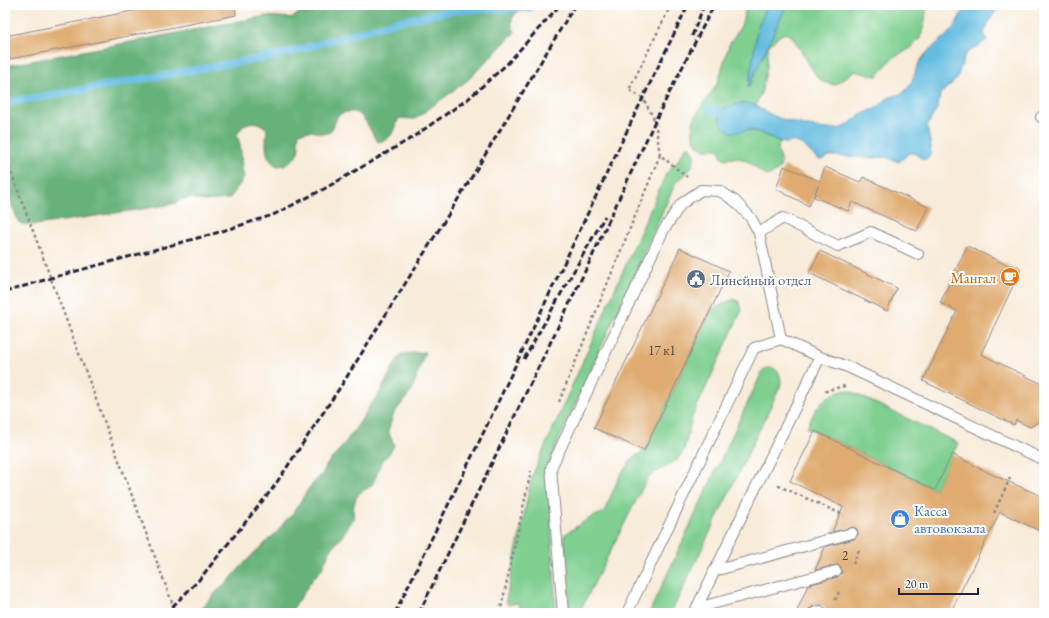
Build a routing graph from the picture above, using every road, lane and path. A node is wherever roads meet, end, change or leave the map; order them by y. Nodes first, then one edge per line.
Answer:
1 (671, 5) edge
2 (5, 156) edge
3 (701, 190) junction
4 (759, 233) junction
5 (918, 254) dead end
6 (781, 339) junction
7 (820, 358) junction
8 (851, 385) dead end
9 (822, 394) dead end
10 (1044, 460) edge
11 (1010, 478) dead end
12 (782, 479) dead end
13 (994, 513) dead end
14 (850, 517) dead end
15 (852, 533) dead end
16 (860, 548) dead end
17 (850, 570) dead end
18 (714, 571) junction
19 (836, 571) dead end
20 (843, 584) dead end
21 (833, 606) dead end
22 (695, 610) edge
23 (176, 613) edge
24 (563, 613) edge
25 (627, 613) edge

1 - 3 path
2 - 23 path
3 - 4 lane
3 - 24 lane
4 - 5 lane
4 - 6 lane
6 - 7 lane
6 - 25 lane
7 - 10 lane
7 - 18 lane
8 - 9 path
11 - 13 path
12 - 14 path
15 - 18 lane
16 - 17 path
18 - 22 lane
19 - 22 lane
20 - 21 path

